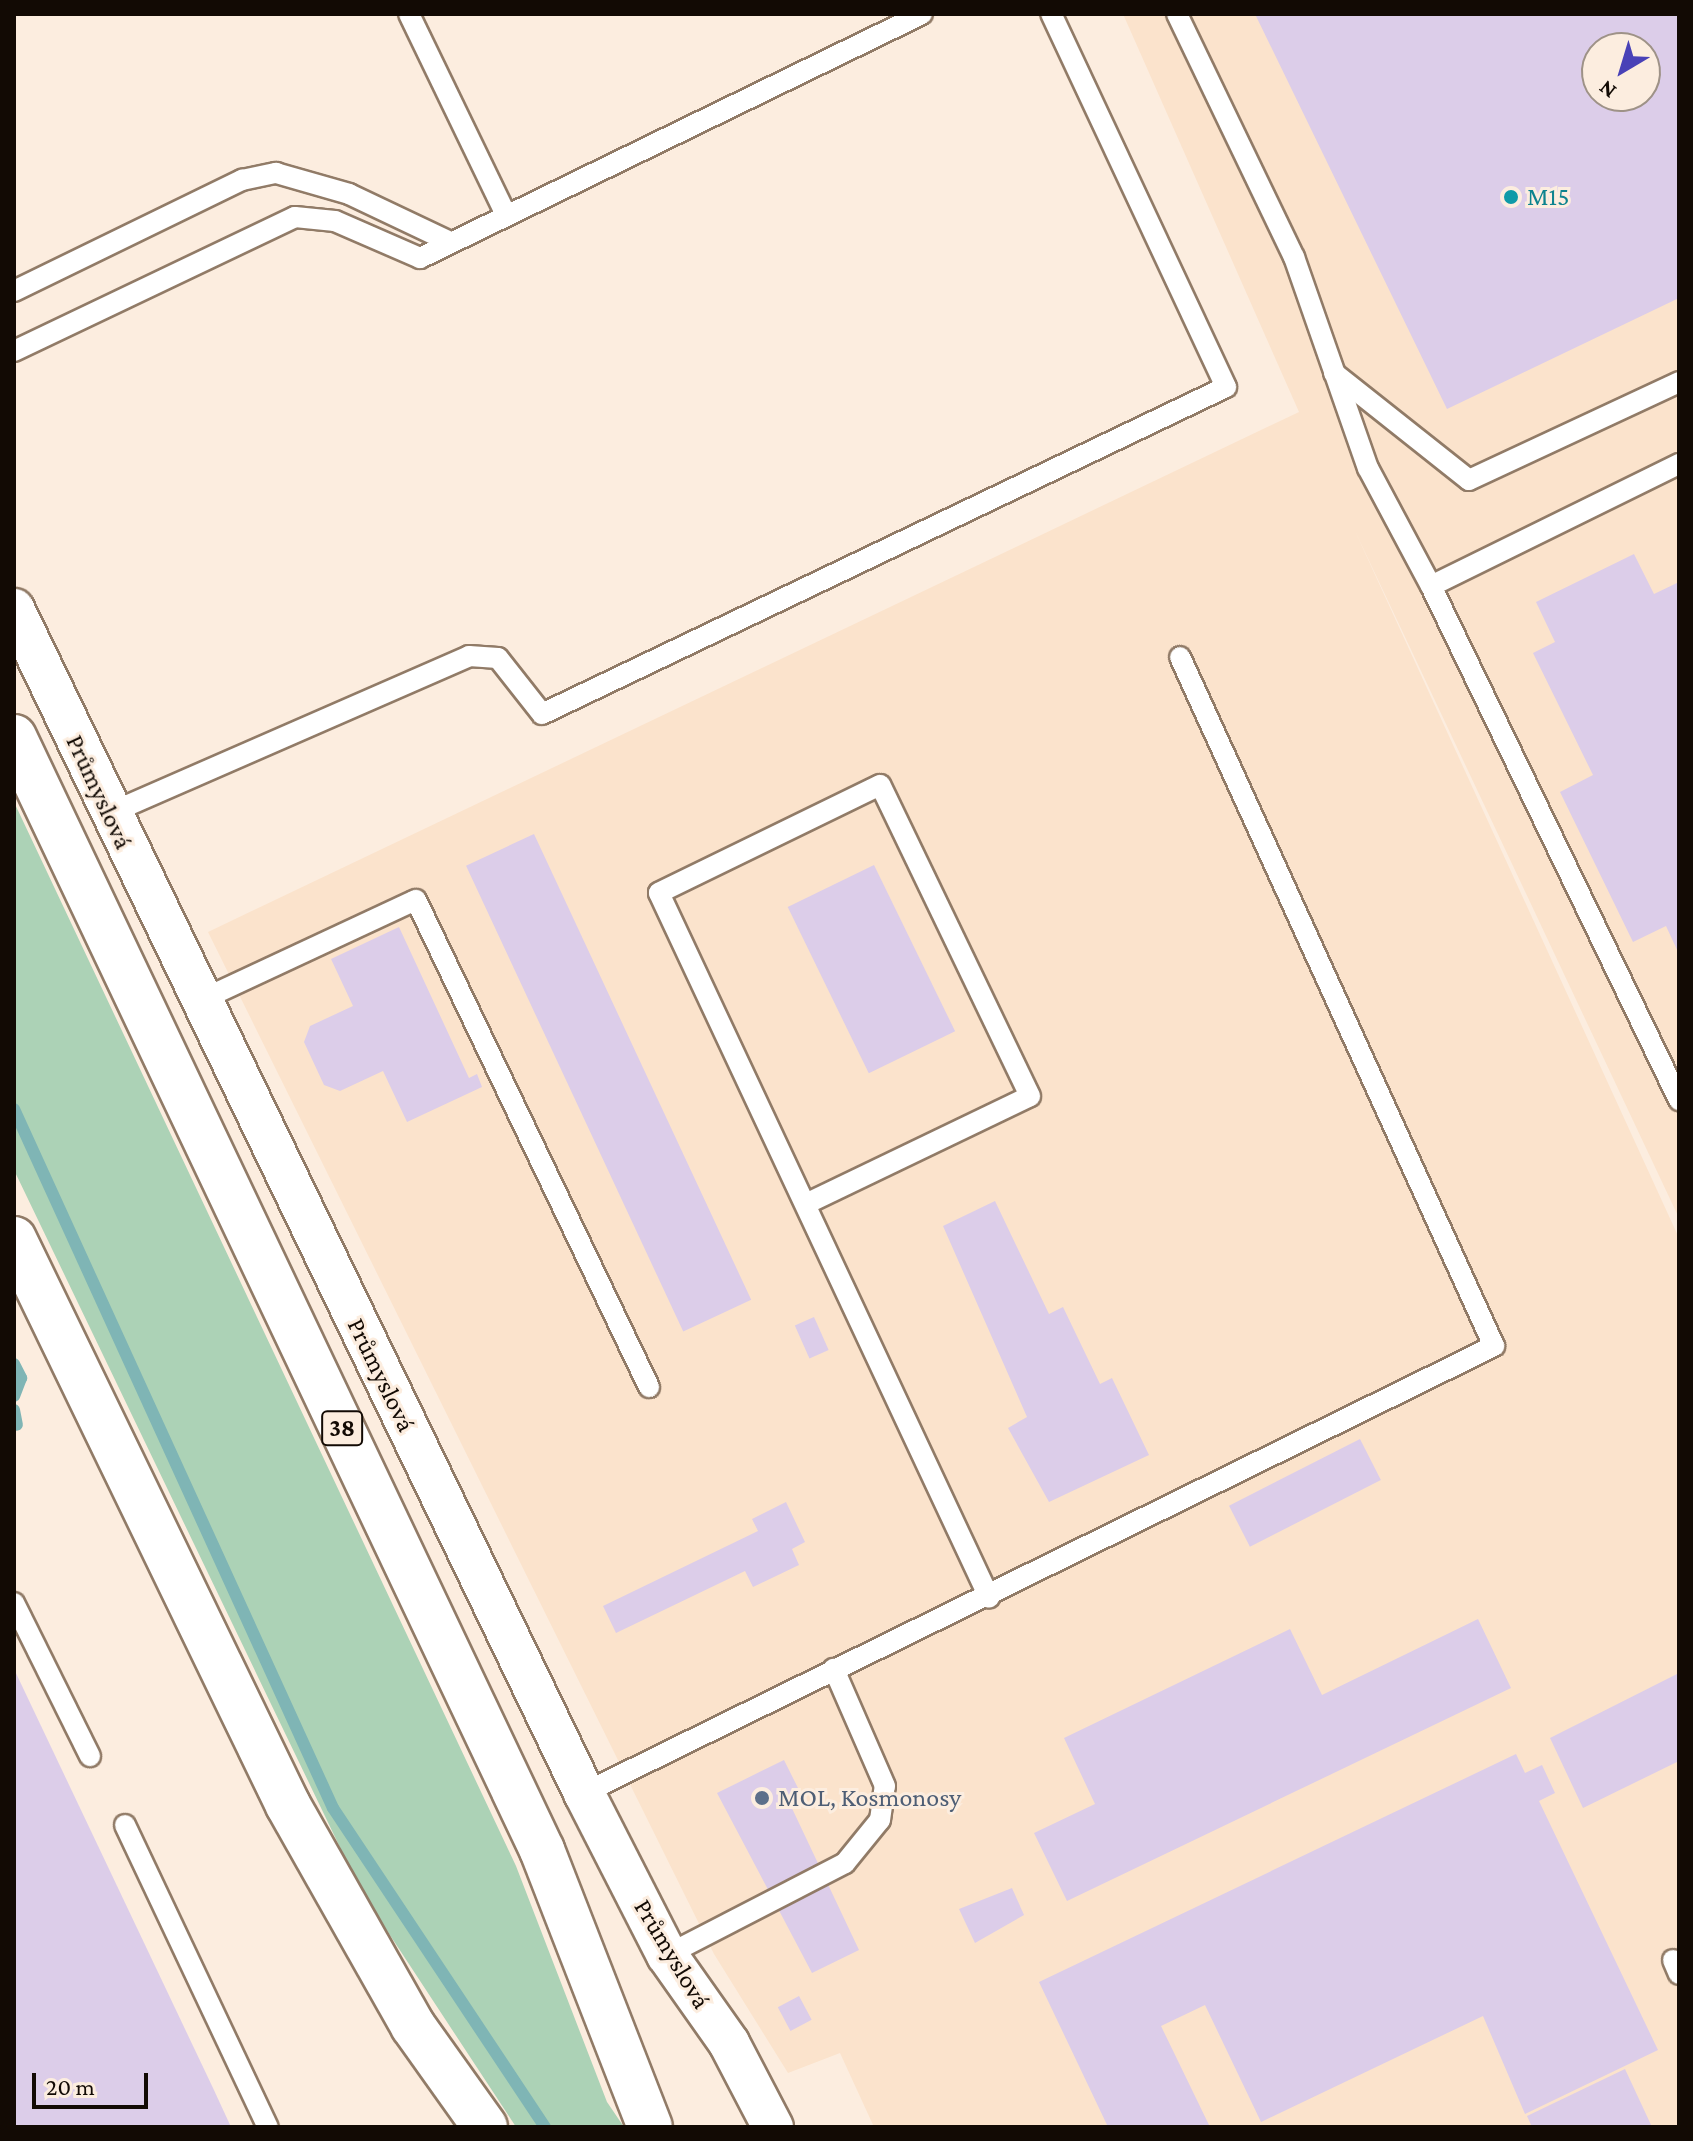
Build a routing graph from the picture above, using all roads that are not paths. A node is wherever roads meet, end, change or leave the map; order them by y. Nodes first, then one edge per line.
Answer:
1 (409, 14) edge
2 (922, 14) edge
3 (1051, 14) edge
4 (1177, 14) edge
5 (506, 215) junction
6 (450, 242) junction
7 (14, 291) edge
8 (14, 351) edge
9 (1334, 373) junction
10 (1679, 382) edge
11 (1679, 464) edge
12 (1431, 586) junction
13 (14, 609) edge
14 (1180, 657) dead end
15 (14, 737) edge
16 (108, 814) junction
17 (199, 1001) junction
18 (1679, 1100) edge
19 (808, 1203) junction
20 (14, 1239) edge
21 (649, 1387) dead end
22 (989, 1597) junction
23 (14, 1603) edge
24 (834, 1669) junction
25 (90, 1756) dead end
26 (584, 1793) junction
27 (125, 1825) dead end
28 (667, 1955) junction
29 (268, 2127) edge
30 (485, 2127) edge
31 (650, 2127) edge
32 (773, 2127) edge

1 - 5 lane
2 - 5 lane
3 - 16 lane
4 - 9 lane
5 - 6 lane
6 - 7 lane
6 - 8 lane
9 - 10 lane
9 - 12 lane
11 - 12 lane
12 - 18 lane
13 - 16 street, Průmyslová
14 - 22 lane
15 - 31 main road, Průmyslová / 38
16 - 17 street, Průmyslová
17 - 21 lane
17 - 26 street, Průmyslová
19 - 19 lane
19 - 22 lane
20 - 30 main road
22 - 24 lane
23 - 25 lane
24 - 26 lane
24 - 28 lane
26 - 28 street, Průmyslová
27 - 29 lane
28 - 32 street, Průmyslová

